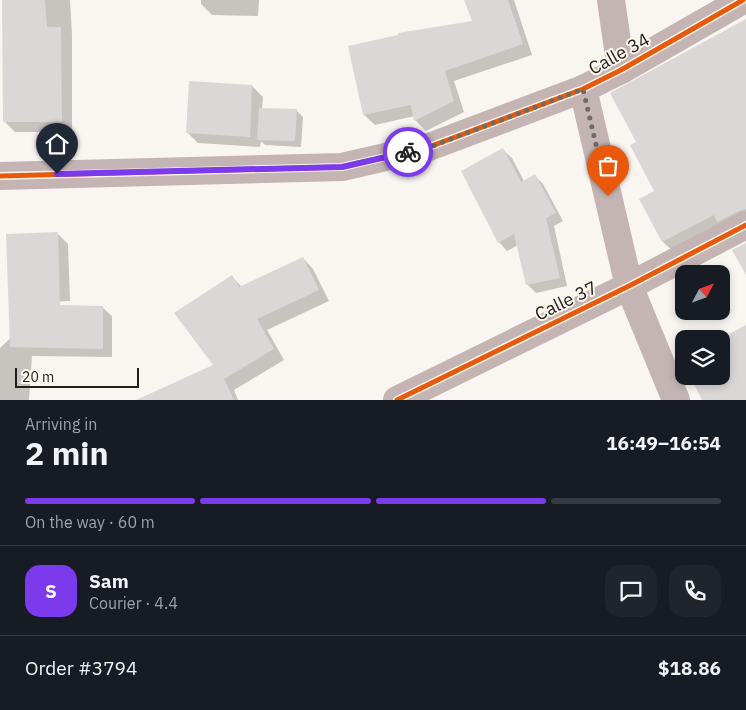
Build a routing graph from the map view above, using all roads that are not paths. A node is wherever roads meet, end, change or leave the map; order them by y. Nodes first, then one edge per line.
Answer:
1 (611, 0) edge
2 (742, 0) edge
3 (621, 70) junction
4 (583, 89) junction
5 (0, 176) edge
6 (746, 224) edge
7 (629, 286) junction
8 (398, 400) edge
9 (676, 400) edge

1 - 3 street
2 - 3 street, Calle 34
3 - 4 street, Calle 34
4 - 5 street, Calle 34
4 - 7 street
6 - 7 street, Calle 37
7 - 8 street, Calle 37
7 - 9 street

